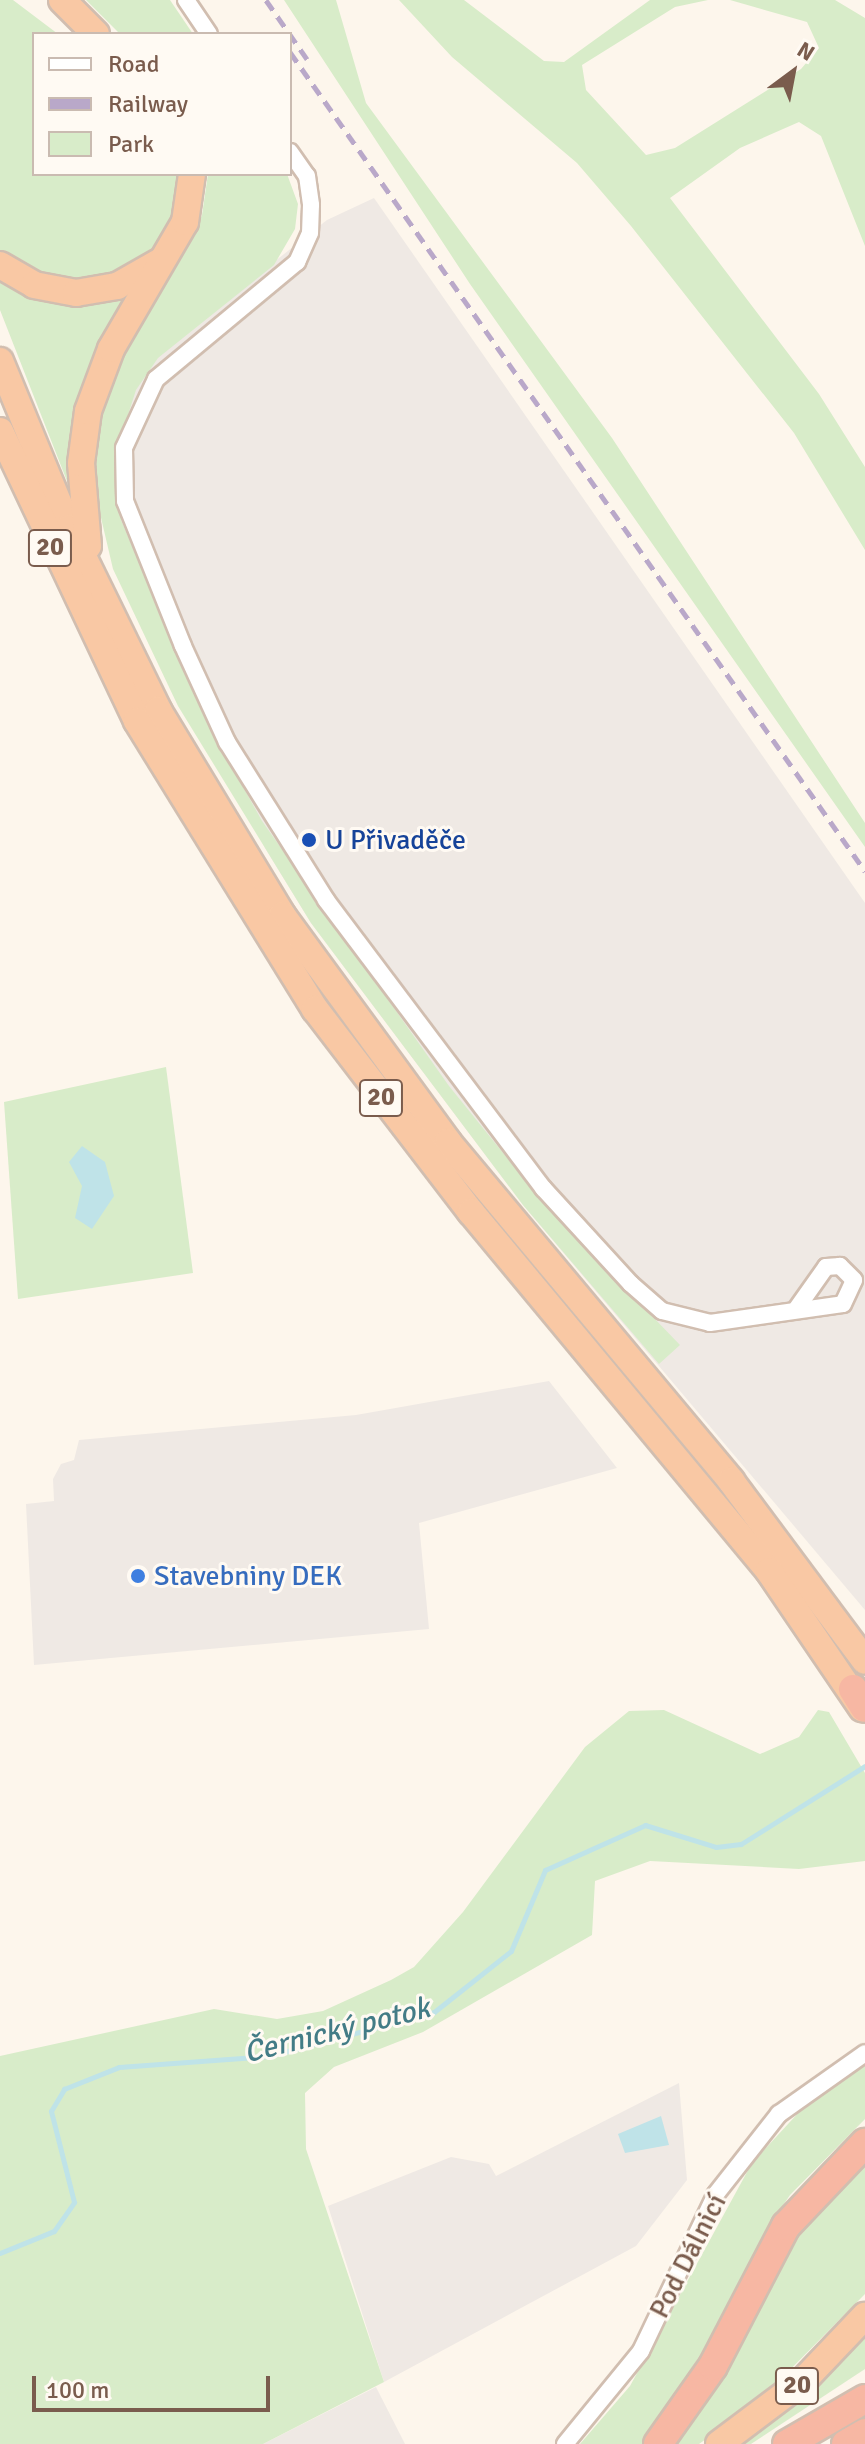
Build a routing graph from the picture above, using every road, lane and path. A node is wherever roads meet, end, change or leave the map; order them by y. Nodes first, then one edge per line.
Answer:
1 (62, 0) edge
2 (186, 0) edge
3 (94, 32) edge
4 (208, 32) edge
5 (292, 155) edge
6 (192, 176) edge
7 (168, 254) junction
8 (0, 265) edge
9 (0, 361) edge
10 (0, 431) edge
11 (99, 592) junction
12 (797, 1308) dead end
13 (865, 1661) edge
14 (861, 1704) edge
15 (865, 2053) edge
16 (865, 2143) edge
17 (865, 2316) edge
18 (865, 2399) edge
19 (865, 2433) edge
20 (565, 2444) edge
21 (658, 2444) edge
22 (719, 2444) edge
23 (787, 2444) edge
24 (846, 2444) edge

1 - 3 highway
2 - 4 street
5 - 12 street
6 - 7 highway
7 - 8 highway
7 - 11 highway
9 - 11 highway, 20
10 - 14 highway, 20
11 - 13 highway, 20
15 - 20 street, Pod Dálnicí
16 - 21 highway
17 - 22 highway, 20
18 - 23 highway
19 - 24 highway

